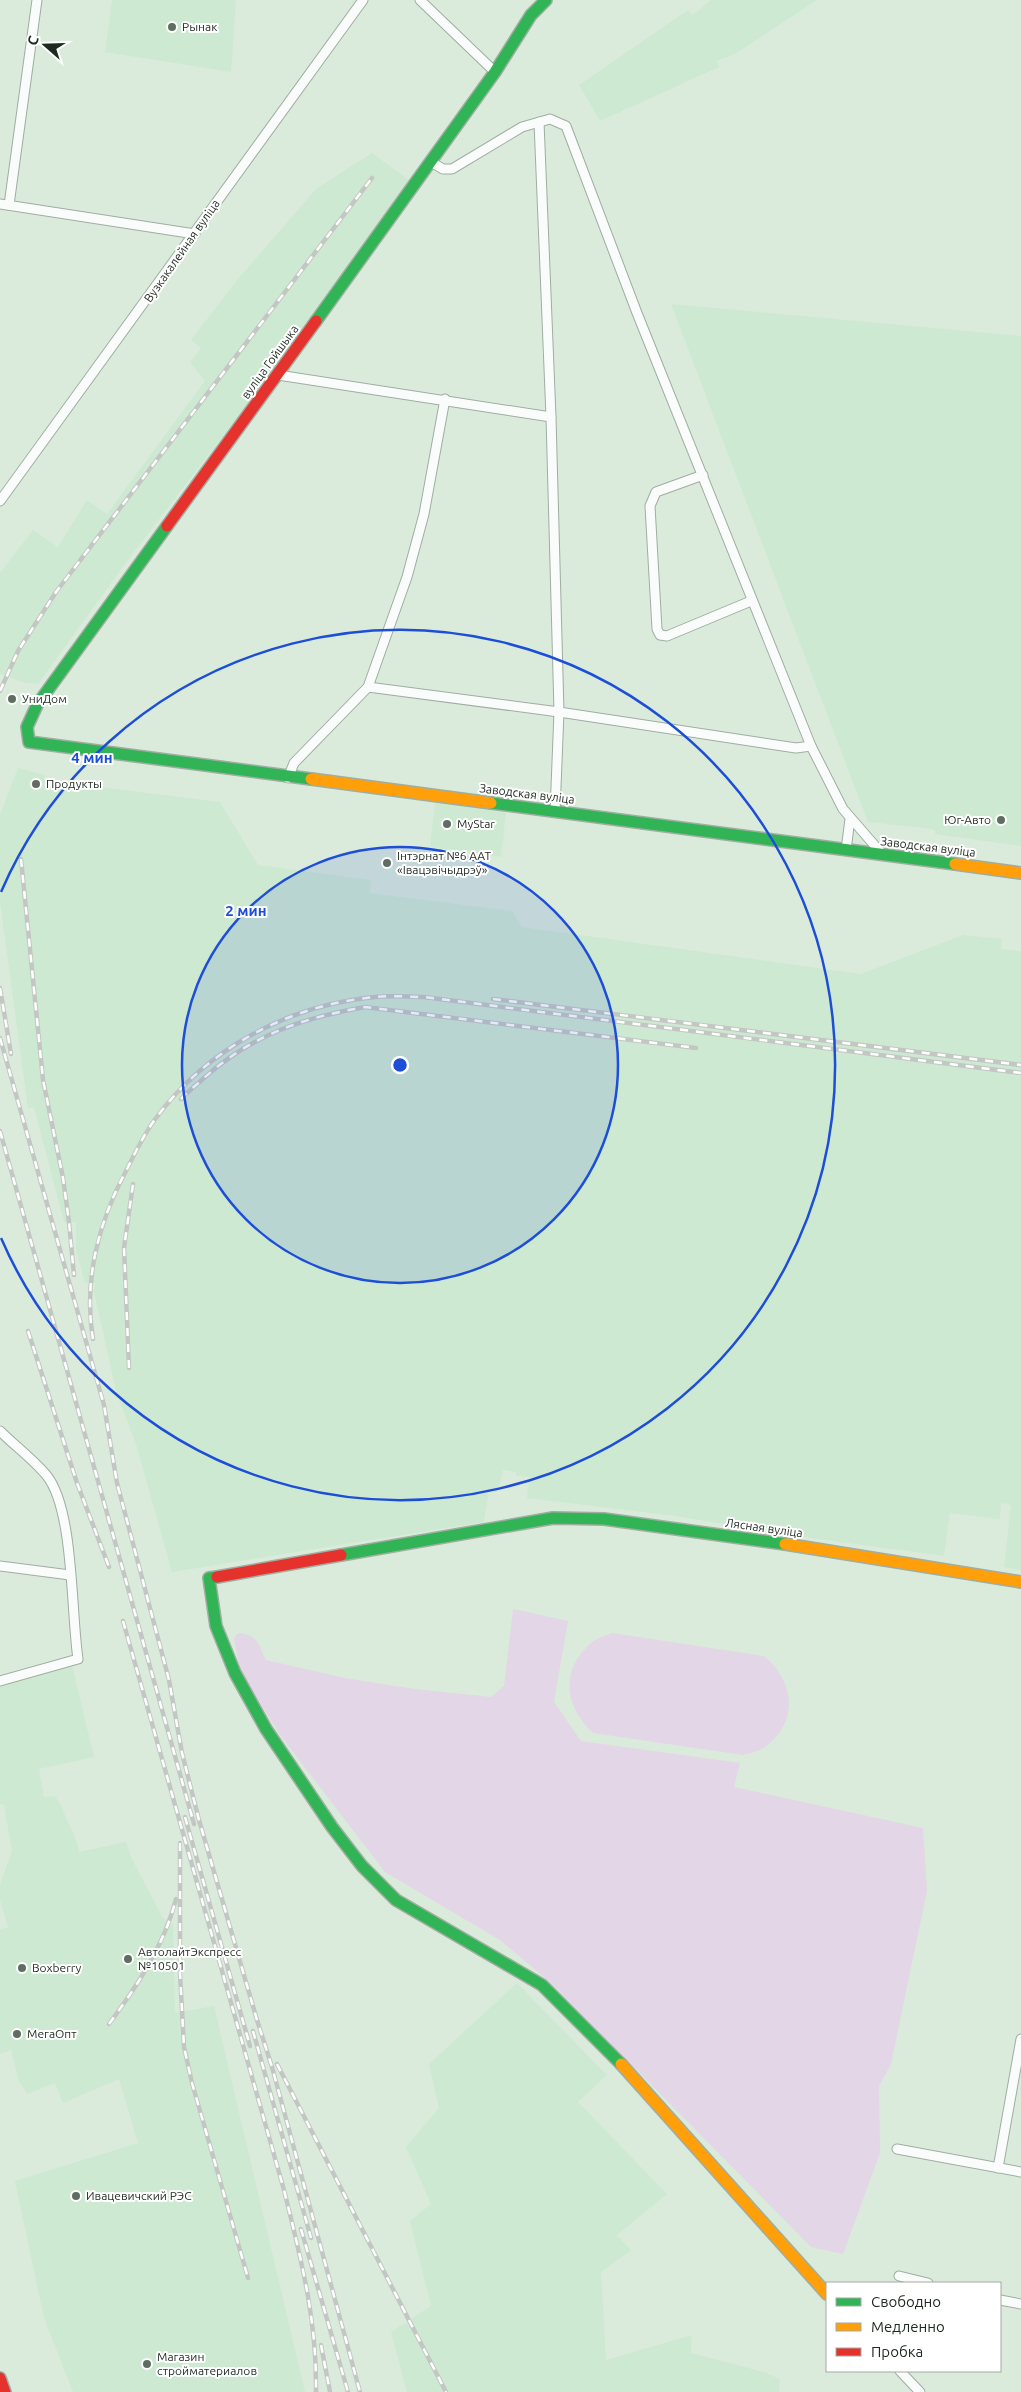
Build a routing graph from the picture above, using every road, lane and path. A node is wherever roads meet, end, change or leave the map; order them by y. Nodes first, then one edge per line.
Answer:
1 (37, 0) edge
2 (363, 0) edge
3 (546, 0) edge
4 (425, 2) edge
5 (495, 72) junction
6 (539, 122) junction
7 (431, 162) junction
8 (4, 204) edge
9 (195, 234) junction
10 (278, 375) junction
11 (444, 399) junction
12 (551, 417) junction
13 (703, 475) junction
14 (0, 500) edge
15 (751, 601) junction
16 (368, 687) junction
17 (559, 712) junction
18 (29, 742) joint
19 (811, 746) junction
20 (288, 778) junction
21 (555, 812) junction
22 (850, 819) junction
23 (846, 850) junction
24 (883, 855) junction
25 (1021, 873) edge
26 (0, 1431) edge
27 (0, 1443) edge
28 (14, 1445) junction
29 (0, 1566) edge
30 (70, 1575) junction
31 (1021, 1582) edge
32 (0, 1681) edge
33 (1021, 2039) edge
34 (897, 2149) dead end
35 (998, 2168) junction
36 (1021, 2172) edge
37 (899, 2276) dead end
38 (924, 2282) edge
39 (826, 2293) edge
40 (1001, 2300) edge
41 (1021, 2304) edge
42 (901, 2372) edge
43 (0, 2378) edge
44 (5, 2392) edge
45 (920, 2392) edge

1 - 8 street
2 - 9 street, Вузкакалейная вуліца
3 - 5 street, вуліца Гойшыка
4 - 5 street
5 - 7 street, вуліца Гойшыка
6 - 7 street
6 - 12 street
6 - 13 street
7 - 10 street, вуліца Гойшыка
8 - 9 street
9 - 14 street, Вузкакалейная вуліца
10 - 11 street
10 - 18 street, вуліца Гойшыка
11 - 12 street
11 - 16 street
12 - 17 street
13 - 15 street
13 - 15 street
15 - 19 street
16 - 17 street
16 - 20 street
17 - 19 street
17 - 21 street
18 - 20 street, Заводская вуліца
19 - 22 street
20 - 21 street, Заводская вуліца
21 - 23 street, Заводская вуліца
22 - 23 street
22 - 24 street
23 - 24 street, Заводская вуліца
24 - 25 street, Заводская вуліца
26 - 28 street
27 - 28 street
28 - 30 street
29 - 30 street
30 - 32 street
31 - 39 street, Лясная вуліца
33 - 35 street
34 - 35 street
35 - 36 street
37 - 38 street
40 - 41 street
42 - 45 street
43 - 44 street

